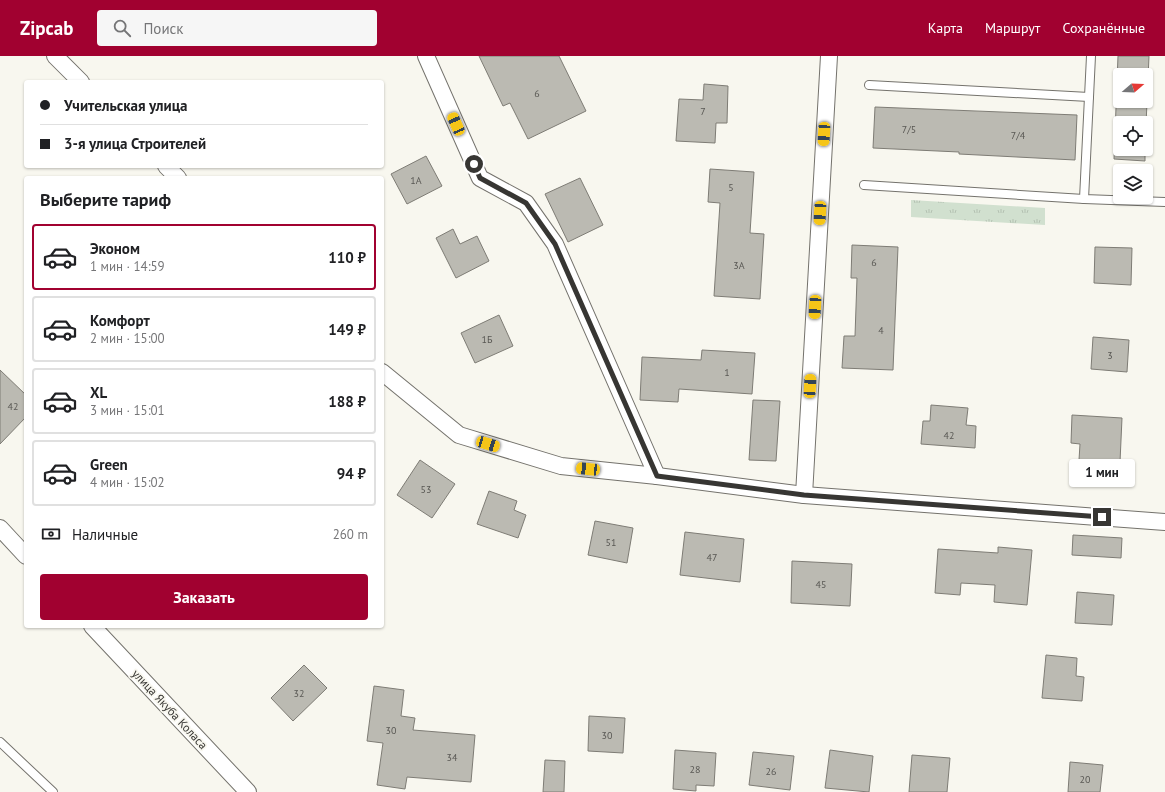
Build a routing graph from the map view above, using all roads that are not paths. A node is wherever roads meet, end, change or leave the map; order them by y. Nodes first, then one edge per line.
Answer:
1 (55, 56) edge
2 (426, 56) edge
3 (829, 56) edge
4 (1090, 56) edge
5 (79, 80) edge
6 (868, 86) dead end
7 (1089, 97) junction
8 (168, 168) edge
9 (176, 176) edge
10 (864, 185) dead end
11 (1084, 198) junction
12 (1165, 202) edge
13 (384, 374) edge
14 (657, 476) junction
15 (804, 495) junction
16 (1165, 522) edge
17 (0, 528) edge
18 (24, 554) edge
19 (94, 628) edge
20 (0, 742) edge
21 (53, 792) edge
22 (248, 792) edge

1 - 5 street
2 - 14 street
3 - 15 street
4 - 7 lane
6 - 7 lane
7 - 11 lane
8 - 9 street
10 - 11 lane
11 - 12 lane
13 - 14 street
14 - 15 street
15 - 16 street
17 - 18 street
19 - 22 street, улица Якуба Коласа
20 - 21 lane

